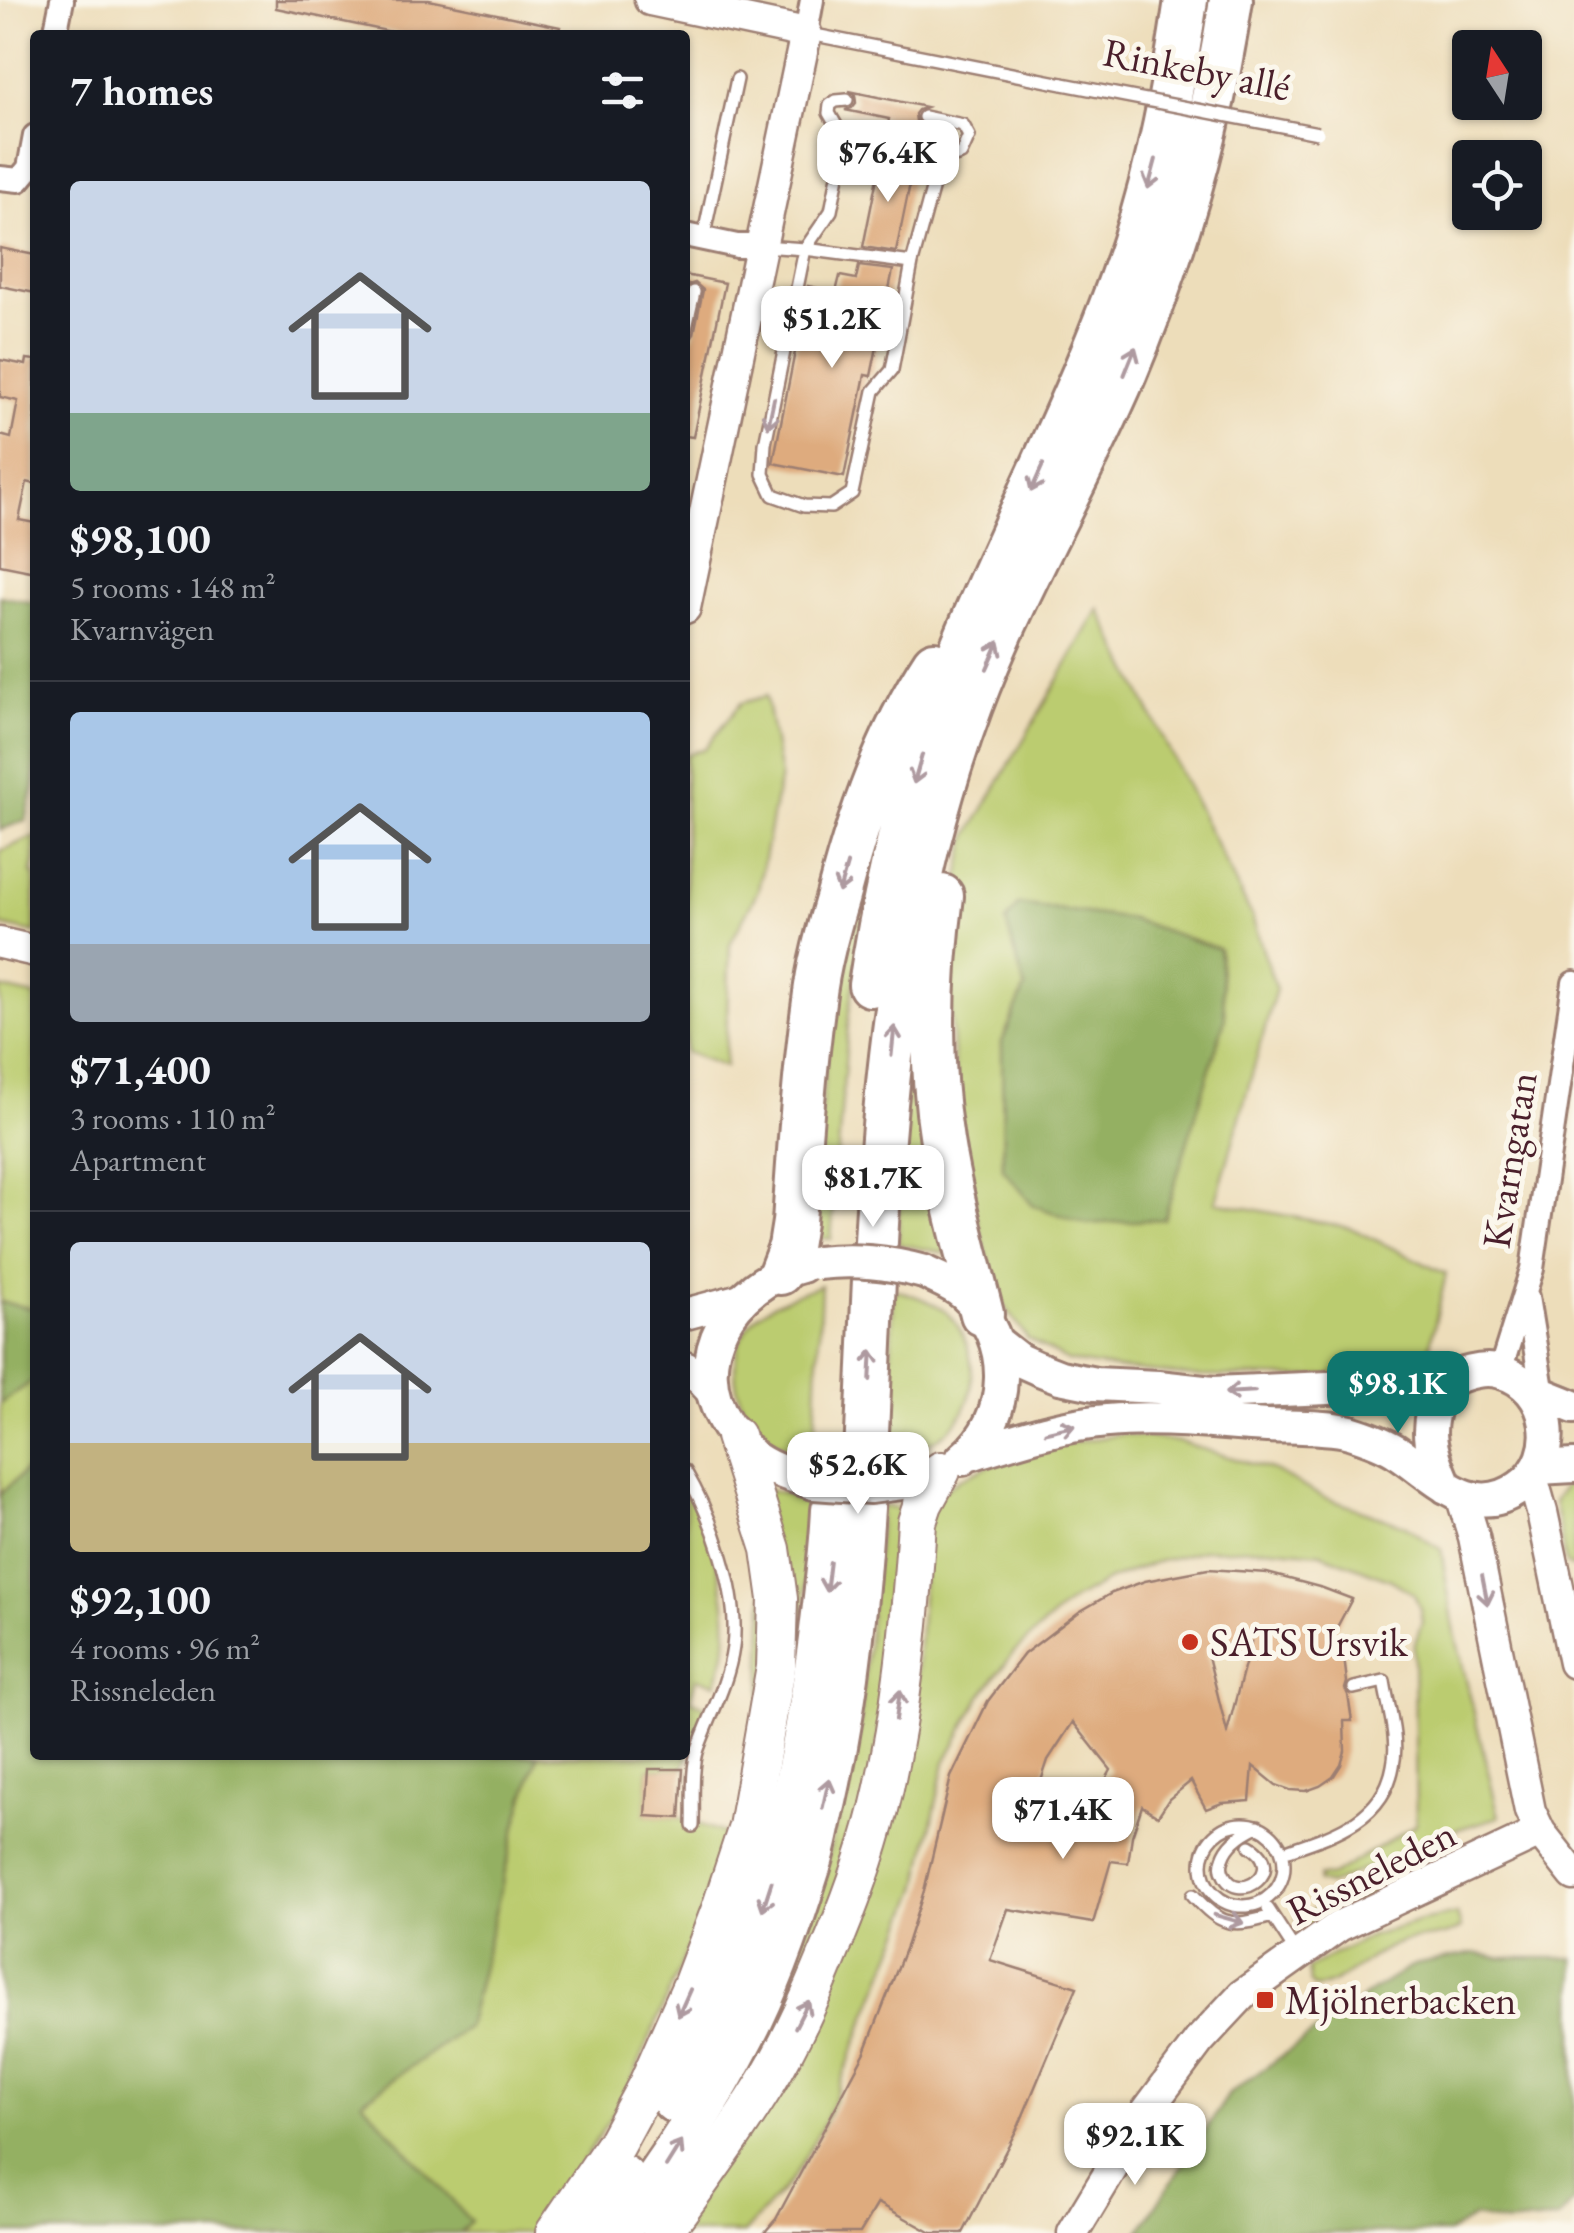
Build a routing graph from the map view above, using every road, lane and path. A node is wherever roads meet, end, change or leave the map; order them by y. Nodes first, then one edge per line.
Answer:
1 (62, 0) edge
2 (650, 0) edge
3 (812, 0) edge
4 (1186, 0) edge
5 (1231, 0) edge
6 (56, 30) edge
7 (806, 33) junction
8 (737, 79) dead end
9 (846, 100) dead end
10 (924, 117) dead end
11 (1318, 133) dead end
12 (844, 141) junction
13 (940, 160) junction
14 (30, 163) edge
15 (0, 178) edge
16 (694, 237) edge
17 (760, 246) junction
18 (805, 249) junction
19 (912, 263) junction
20 (694, 292) dead end
21 (690, 310) edge
22 (690, 584) edge
23 (976, 612) junction
24 (958, 746) junction
25 (0, 944) edge
26 (30, 950) edge
27 (0, 959) edge
28 (30, 965) edge
29 (1574, 983) edge
30 (798, 1268) junction
31 (1526, 1289) junction
32 (741, 1299) junction
33 (690, 1313) edge
34 (989, 1328) junction
35 (690, 1370) edge
36 (1500, 1371) junction
37 (1442, 1383) junction
38 (713, 1392) junction
39 (1549, 1397) edge
40 (734, 1436) junction
41 (954, 1463) junction
42 (1574, 1466) edge
43 (1535, 1473) junction
44 (690, 1480) edge
45 (1454, 1491) junction
46 (1564, 1576) edge
47 (1574, 1663) edge
48 (1354, 1688) dead end
49 (693, 1826) dead end
50 (1258, 1826) junction
51 (1540, 1832) junction
52 (1250, 1846) dead end
53 (1283, 1852) junction
54 (1574, 1875) edge
55 (1193, 1895) dead end
56 (1264, 1901) junction
57 (1272, 1916) junction
58 (1298, 1954) junction
59 (555, 2233) edge
60 (582, 2233) edge
61 (617, 2233) edge
62 (662, 2233) edge
63 (1073, 2233) edge

1 - 6 street
2 - 7 street, Rinkeby allé
3 - 7 street
4 -> 23 highway
24 -> 5 highway
7 - 11 lane, Rinkeby allé, bridge
7 - 17 street
8 - 16 lane
9 - 12 lane
10 - 13 lane
12 - 13 lane
12 - 18 lane
13 - 19 lane
14 - 15 street
16 - 17 street
17 - 18 lane
17 - 22 street
18 - 19 lane
18 -> 19 lane
20 - 21 lane
23 -> 30 highway
23 -> 60 highway
24 - 34 highway
61 -> 24 highway
25 - 26 street
27 - 28 street
29 - 31 street, Kvarngatan
30 - 32 main road
30 - 34 main road, bridge
31 - 36 street, Kvarngatan
31 - 39 street
32 - 33 street
32 - 38 main road
37 -> 34 main road
34 - 41 main road
35 - 38 street
36 - 37 main road
36 - 39 main road
37 - 45 main road
38 - 40 main road
39 - 43 main road
40 - 41 main road, bridge
40 -> 59 main road
41 -> 45 main road
62 -> 41 main road
42 - 43 main road
43 - 45 main road
43 - 46 street
44 - 49 lane
45 -> 51 street
46 - 47 street
48 - 53 lane
50 - 52 lane
50 - 53 lane
50 - 56 lane
51 - 54 street
51 - 58 street, Rissneleden
53 - 56 lane
55 -> 57 lane
56 - 57 lane
57 - 58 lane
58 - 63 street, Rissneleden

